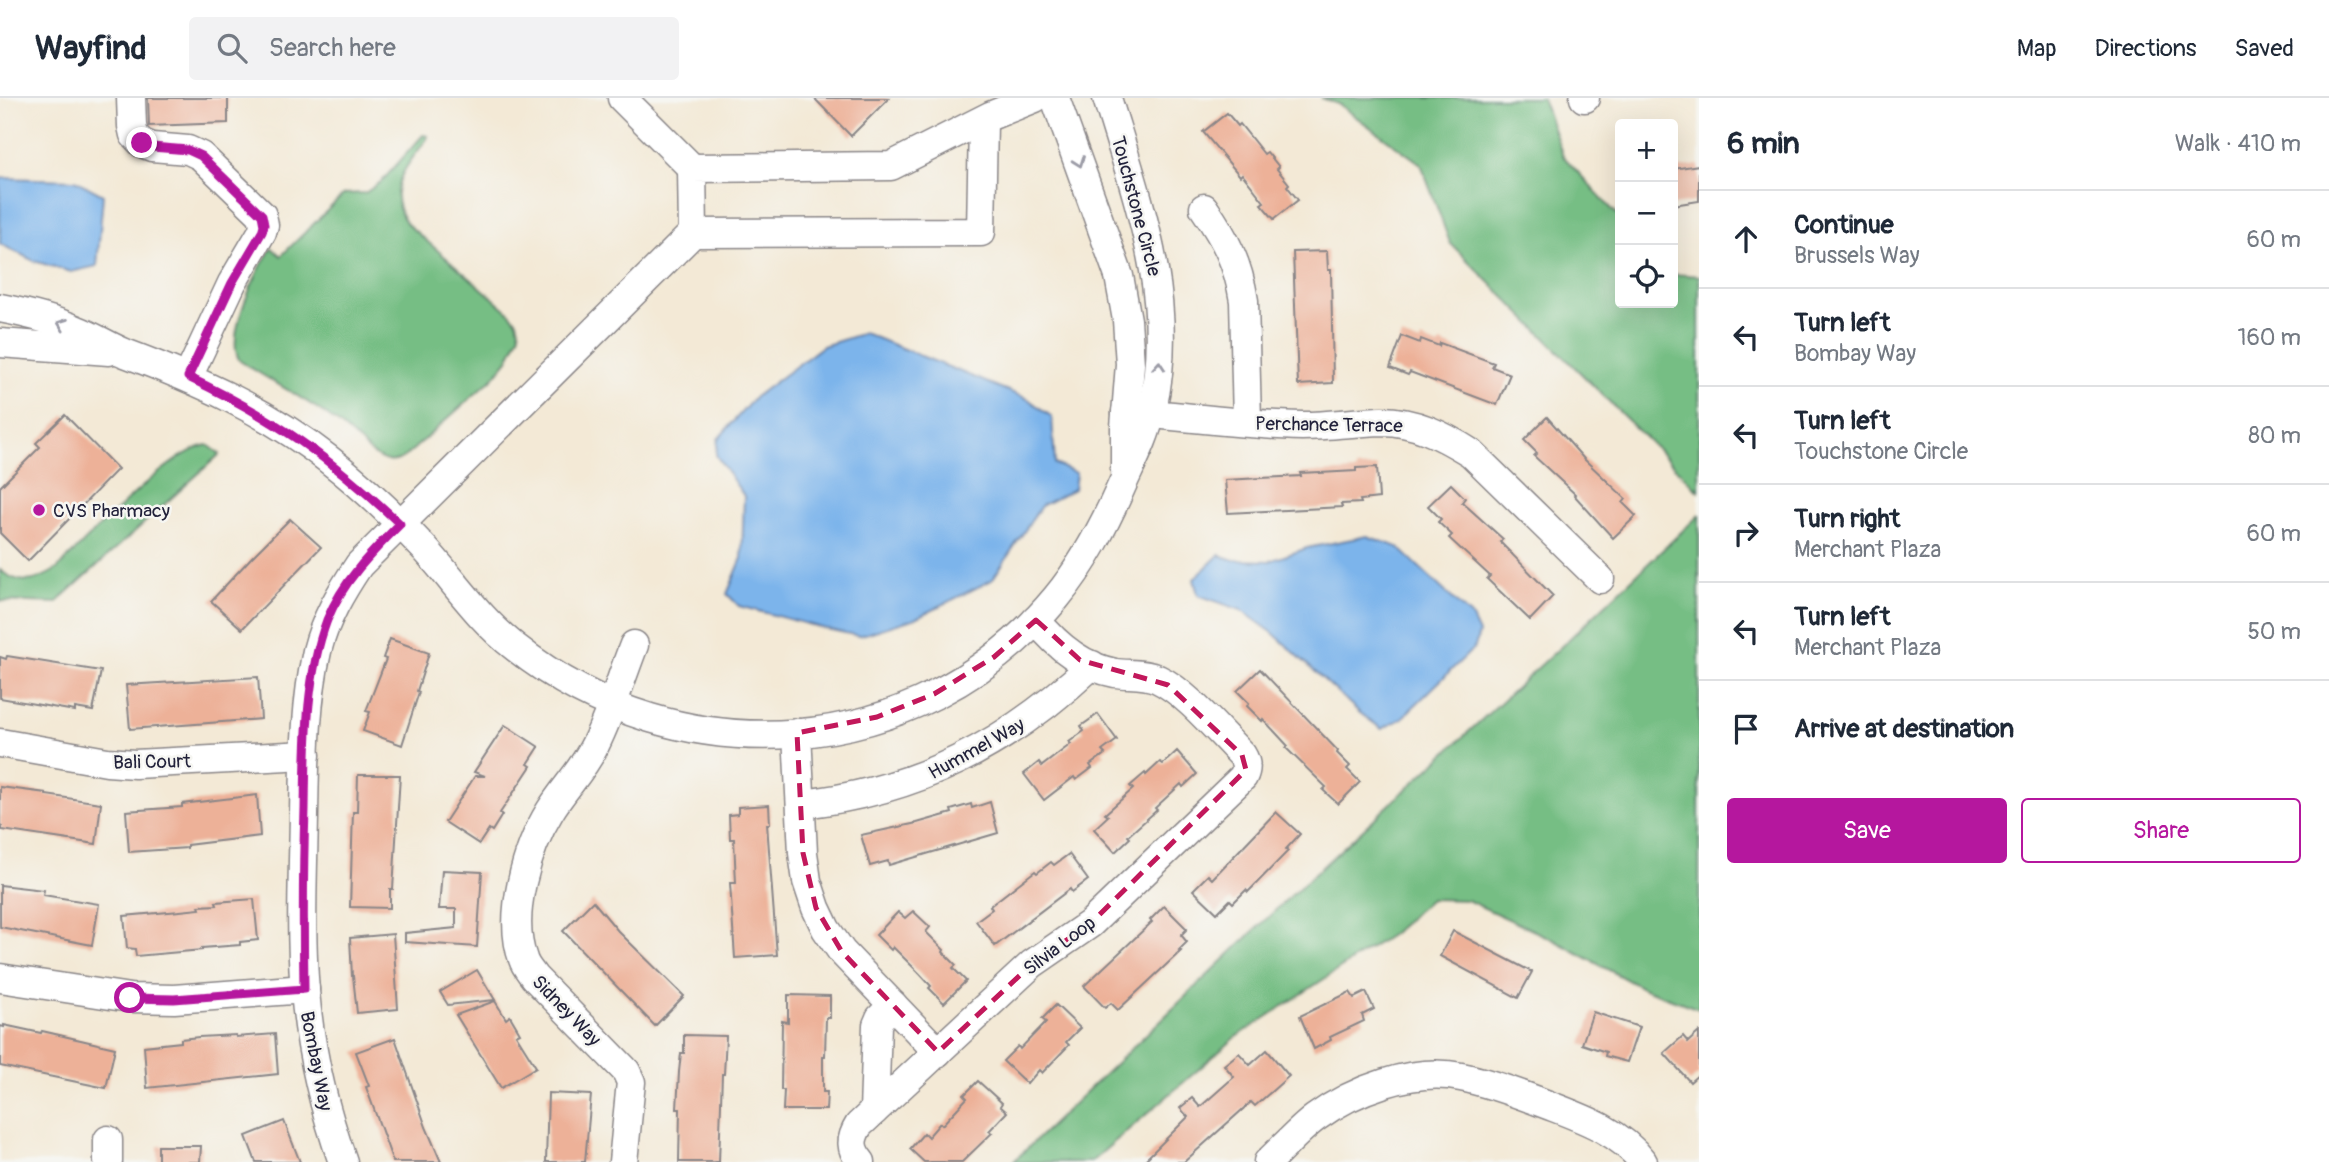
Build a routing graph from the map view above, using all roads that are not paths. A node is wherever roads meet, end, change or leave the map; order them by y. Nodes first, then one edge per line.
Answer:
1 (131, 98) edge
2 (622, 98) edge
3 (1035, 98) edge
4 (1055, 98) edge
5 (1107, 98) edge
6 (983, 121) junction
7 (692, 168) junction
8 (1204, 208) dead end
9 (693, 233) junction
10 (0, 308) edge
11 (0, 344) edge
12 (120, 351) junction
13 (188, 377) junction
14 (1139, 413) junction
15 (1247, 422) junction
16 (400, 524) junction
17 (1600, 579) dead end
18 (1036, 620) junction
19 (634, 645) dead end
20 (1092, 665) junction
21 (611, 705) junction
22 (797, 733) junction
23 (0, 744) edge
24 (306, 755) junction
25 (801, 804) junction
26 (0, 978) edge
27 (304, 989) junction
28 (893, 1005) junction
29 (938, 1052) junction
30 (874, 1111) junction
31 (343, 1162) edge
32 (623, 1162) edge
33 (862, 1162) edge
34 (1268, 1162) edge
35 (1643, 1162) edge

1 - 13 street
2 - 7 street
3 - 6 street
4 -> 14 street, Touchstone Circle
14 -> 5 street, Touchstone Circle
6 - 7 street
6 - 9 street
7 - 9 street
8 - 15 street
9 - 16 street, Bombay Way
12 -> 10 street, Touchstone Circle
11 - 12 street, Touchstone Circle
12 - 13 street, Touchstone Circle
13 - 16 street, Touchstone Circle
14 - 15 street, Perchance Terrace
14 - 18 street, Touchstone Circle
15 - 17 street, Perchance Terrace
16 - 21 street, Touchstone Circle
16 - 24 street, Bombay Way
18 - 20 street, Silvia Loop
18 - 22 street, Touchstone Circle
19 - 21 street, Sidney Way
20 - 25 street, Hummel Way
20 - 29 street, Silvia Loop
21 - 22 street, Touchstone Circle
21 - 32 street, Sidney Way
22 - 25 street
23 - 24 street, Bali Court
24 - 27 street, Bombay Way
25 - 28 street
26 - 27 street
27 - 31 street, Bombay Way
28 - 29 street
28 - 30 street
29 - 30 street
30 - 33 street
34 - 35 street

